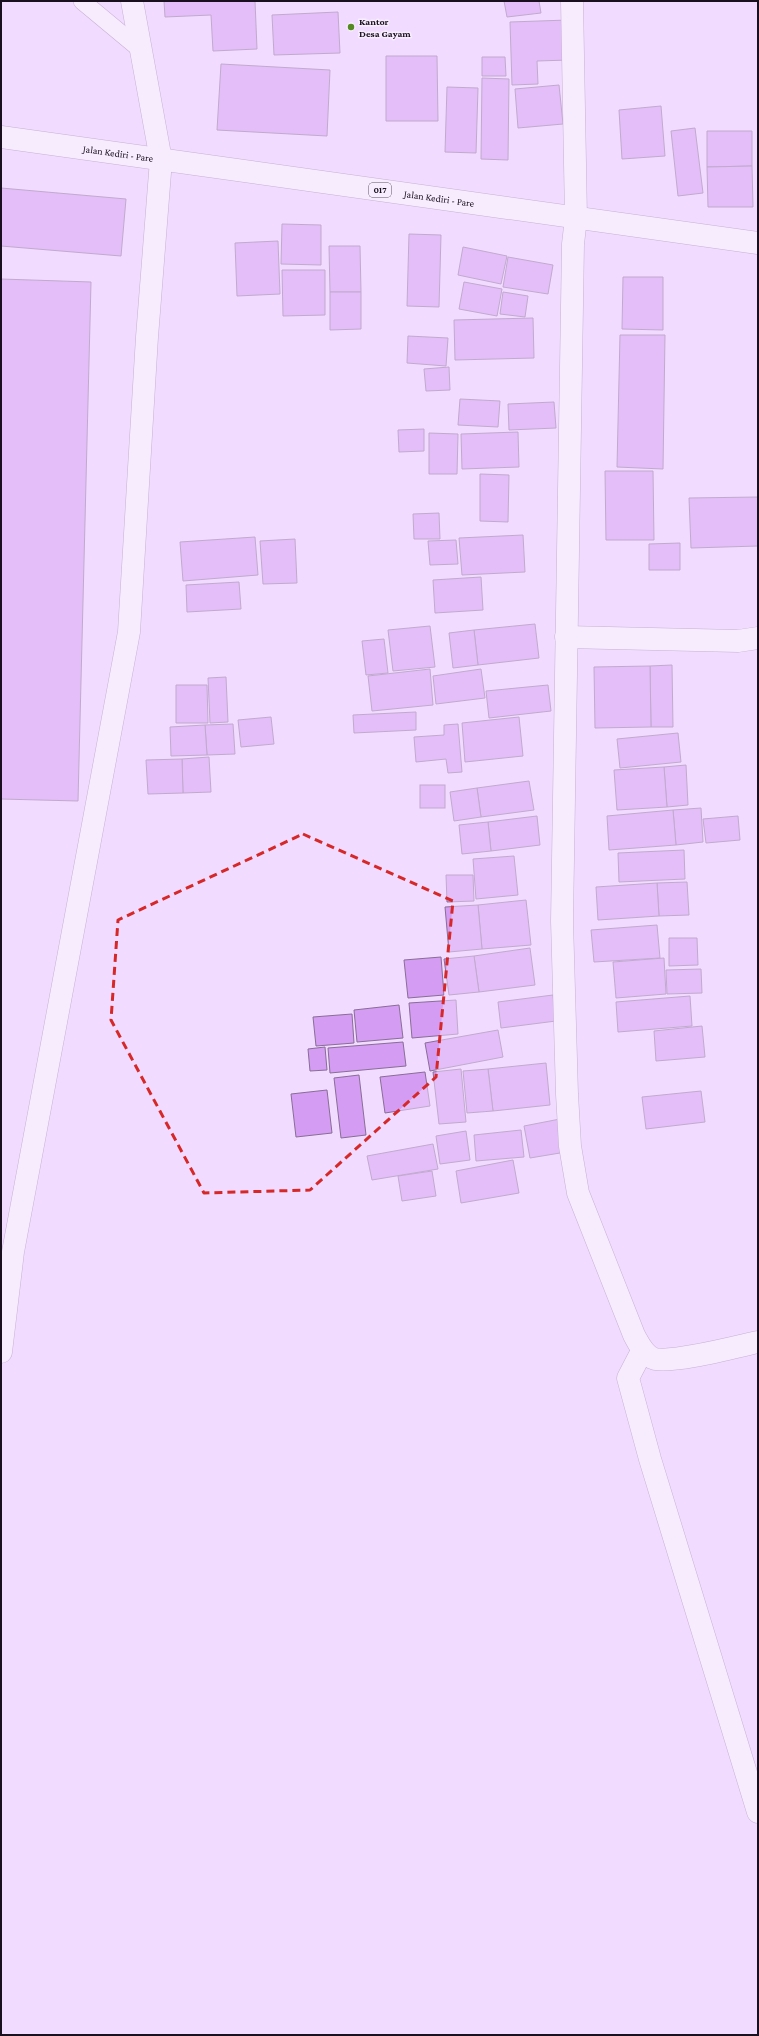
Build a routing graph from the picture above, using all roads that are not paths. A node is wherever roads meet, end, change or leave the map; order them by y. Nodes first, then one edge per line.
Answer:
1 (82, 1) edge
2 (132, 1) edge
3 (572, 1) edge
4 (141, 50) junction
5 (1, 137) edge
6 (161, 160) junction
7 (576, 218) junction
8 (758, 244) edge
9 (566, 637) junction
10 (758, 638) edge
11 (758, 1342) edge
12 (642, 1351) junction
13 (1, 1352) edge
14 (758, 1812) edge

1 - 4 lane
2 - 4 street
3 - 7 street
4 - 6 street
5 - 6 street, Jalan Kediri - Pare / 017
6 - 7 street, Jalan Kediri - Pare / 017
6 - 13 street
7 - 8 street, Jalan Kediri - Pare / 017
7 - 9 street
9 - 10 street
9 - 12 street
11 - 12 street
12 - 14 street

